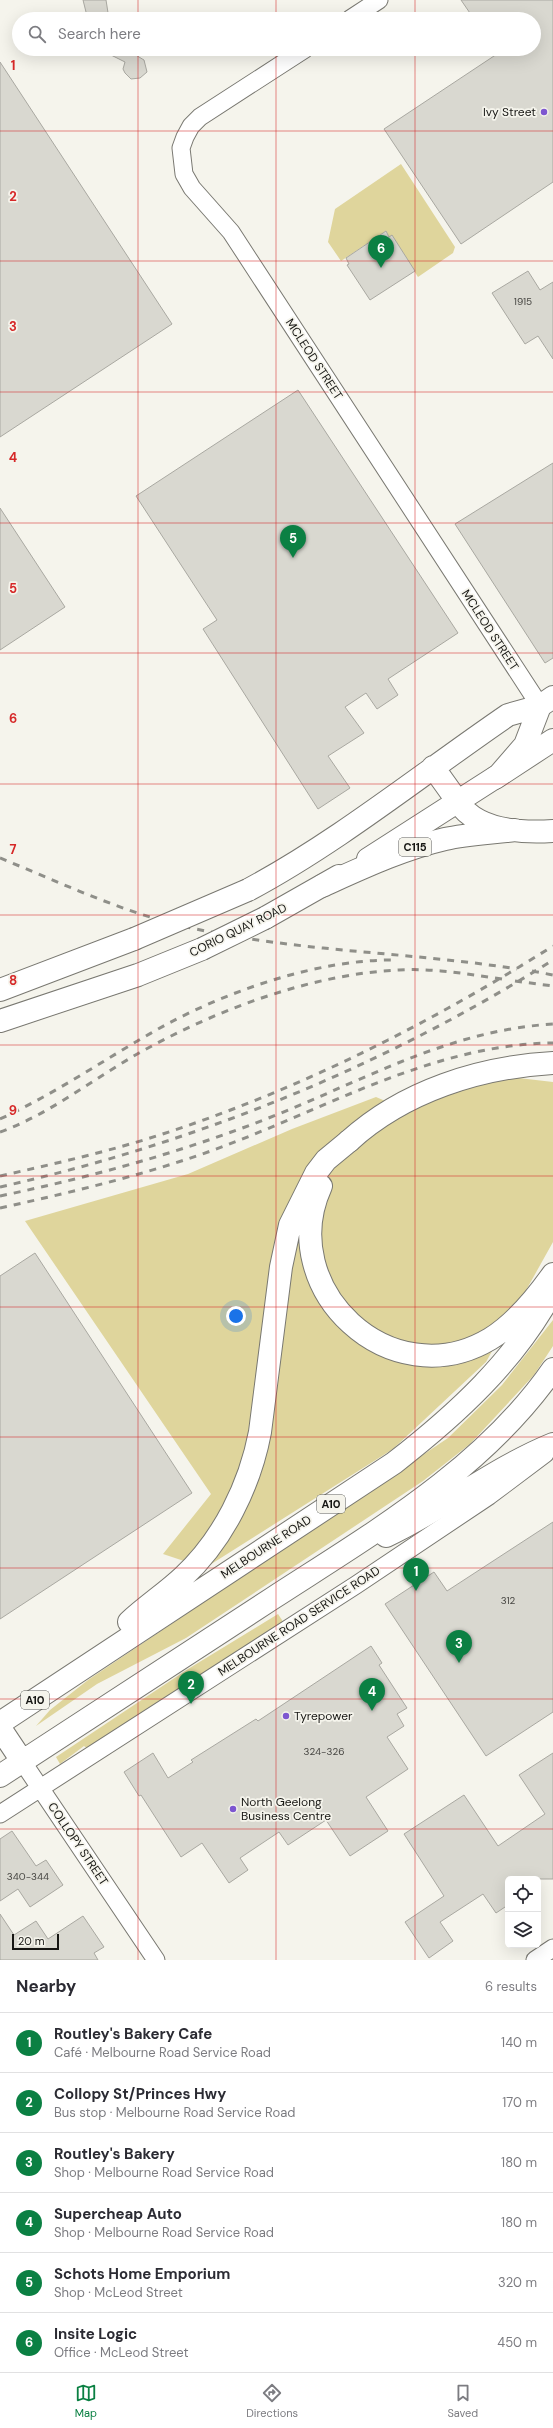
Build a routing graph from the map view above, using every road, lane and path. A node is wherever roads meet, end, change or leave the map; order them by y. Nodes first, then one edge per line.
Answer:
1 (379, 0) edge
2 (361, 12) edge
3 (294, 56) edge
4 (546, 702) edge
5 (553, 740) edge
6 (433, 767) junction
7 (495, 778) junction
8 (458, 802) junction
9 (515, 830) junction
10 (553, 831) edge
11 (322, 886) junction
12 (75, 962) junction
13 (0, 981) edge
14 (0, 990) edge
15 (0, 1021) edge
16 (553, 1063) edge
17 (349, 1141) junction
18 (553, 1274) edge
19 (553, 1290) edge
20 (553, 1369) edge
21 (553, 1444) edge
22 (553, 1448) edge
23 (330, 1561) junction
24 (69, 1677) junction
25 (0, 1723) edge
26 (0, 1728) edge
27 (22, 1761) junction
28 (0, 1776) edge
29 (40, 1787) junction
30 (0, 1814) edge
31 (553, 1948) edge
32 (156, 1960) edge
33 (535, 1960) edge

1 - 2 street
3 - 4 street, MCLEOD STREET
4 - 6 main road
4 - 7 main road, CORIO QUAY ROAD
5 - 7 main road, C115
6 - 8 main road
6 - 12 main road, bridge
7 - 8 main road, CORIO QUAY ROAD / C115
8 - 9 main road
8 - 11 main road, CORIO QUAY ROAD / C115
9 - 10 main road, C115
9 - 11 main road, C115
11 - 15 main road, CORIO QUAY ROAD / C115, bridge
12 - 13 street
12 - 14 main road
16 - 17 main road
17 - 18 main road
17 - 24 main road
19 - 24 main road, MELBOURNE ROAD / A10
20 - 23 main road
21 - 23 main road
22 - 29 street, MELBOURNE ROAD SERVICE ROAD
23 - 27 main road
24 - 25 main road, MELBOURNE ROAD / A10
26 - 27 main road, COLLOPY STREET
27 - 28 main road
27 - 29 street, COLLOPY STREET
29 - 30 street, MELBOURNE ROAD SERVICE ROAD
29 - 32 street, COLLOPY STREET
31 - 33 street

